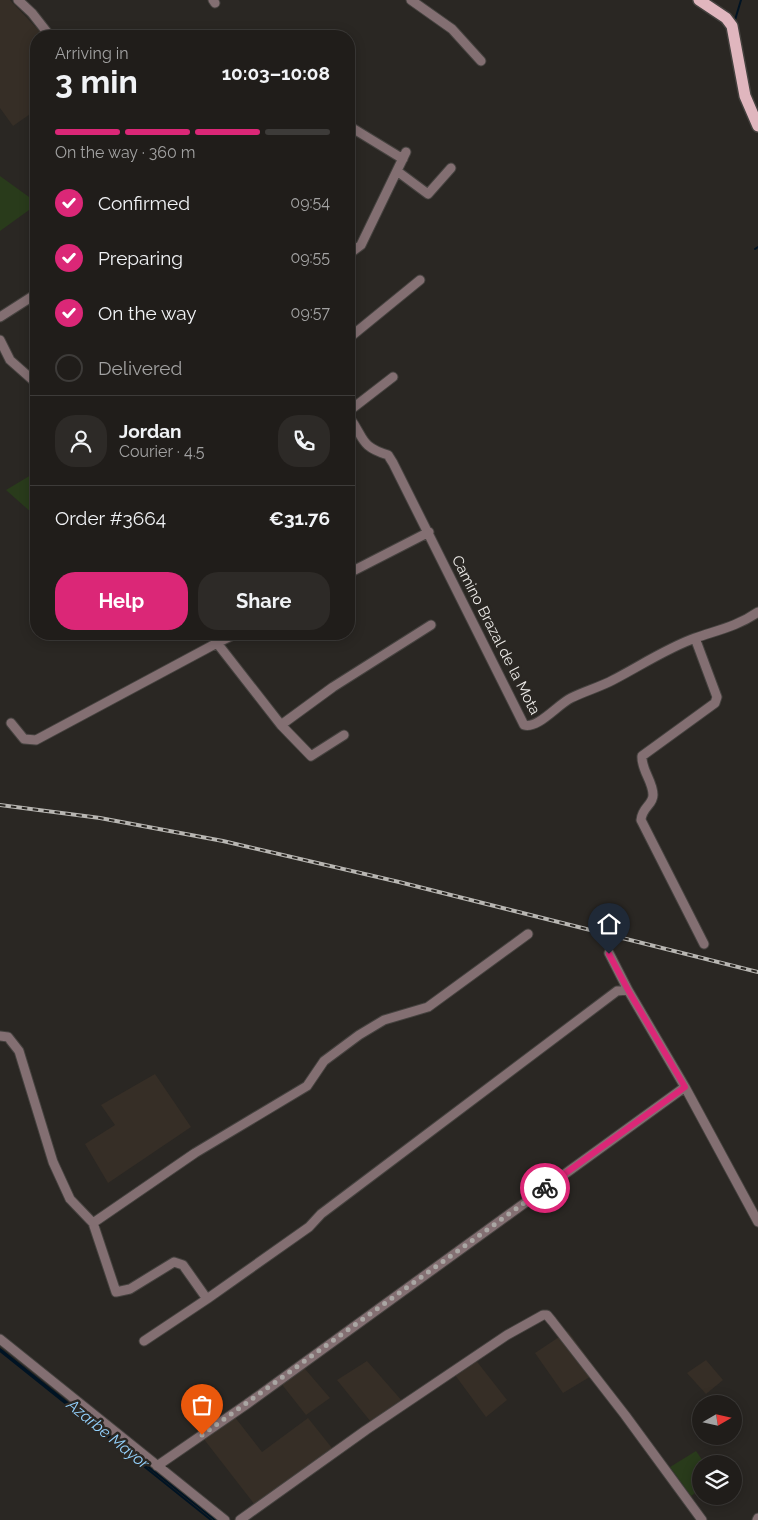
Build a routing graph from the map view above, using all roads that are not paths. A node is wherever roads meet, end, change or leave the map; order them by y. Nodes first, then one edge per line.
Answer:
1 (18, 0) edge
2 (411, 0) edge
3 (699, 0) edge
4 (45, 30) edge
5 (481, 62) dead end
6 (758, 126) edge
7 (355, 129) edge
8 (451, 168) dead end
9 (397, 171) junction
10 (355, 249) edge
11 (420, 280) dead end
12 (30, 298) edge
13 (0, 317) edge
14 (355, 333) edge
15 (0, 340) edge
16 (394, 377) dead end
17 (30, 378) edge
18 (355, 406) edge
19 (355, 428) edge
20 (429, 532) junction
21 (355, 570) edge
22 (758, 612) edge
23 (431, 625) dead end
24 (694, 638) junction
25 (223, 640) edge
26 (217, 643) junction
27 (11, 723) dead end
28 (281, 725) junction
29 (344, 735) dead end
30 (528, 934) dead end
31 (704, 944) dead end
32 (609, 954) dead end
33 (628, 990) junction
34 (0, 1036) edge
35 (685, 1087) junction
36 (758, 1222) edge
37 (93, 1223) junction
38 (207, 1299) junction
39 (0, 1339) edge
40 (144, 1341) dead end
41 (157, 1466) junction
42 (225, 1520) edge
43 (240, 1520) edge
44 (702, 1520) edge

1 - 4 street
2 - 5 street
3 - 6 main road
7 - 9 street
8 - 9 street
9 - 10 street
11 - 14 street
12 - 13 street
15 - 17 street
16 - 18 street
19 - 20 street, Camino Brazal de la Mota
20 - 21 street
20 - 24 street, Camino Brazal de la Mota
22 - 24 street, Camino Brazal de la Mota
23 - 28 street
24 - 31 street
25 - 26 street
26 - 27 street
26 - 28 street
28 - 29 street
30 - 37 street
32 - 33 street
33 - 35 street
33 - 38 street
34 - 37 street
35 - 36 street
35 - 41 street
37 - 38 street
38 - 40 street
39 - 41 street
41 - 42 street
43 - 44 street

